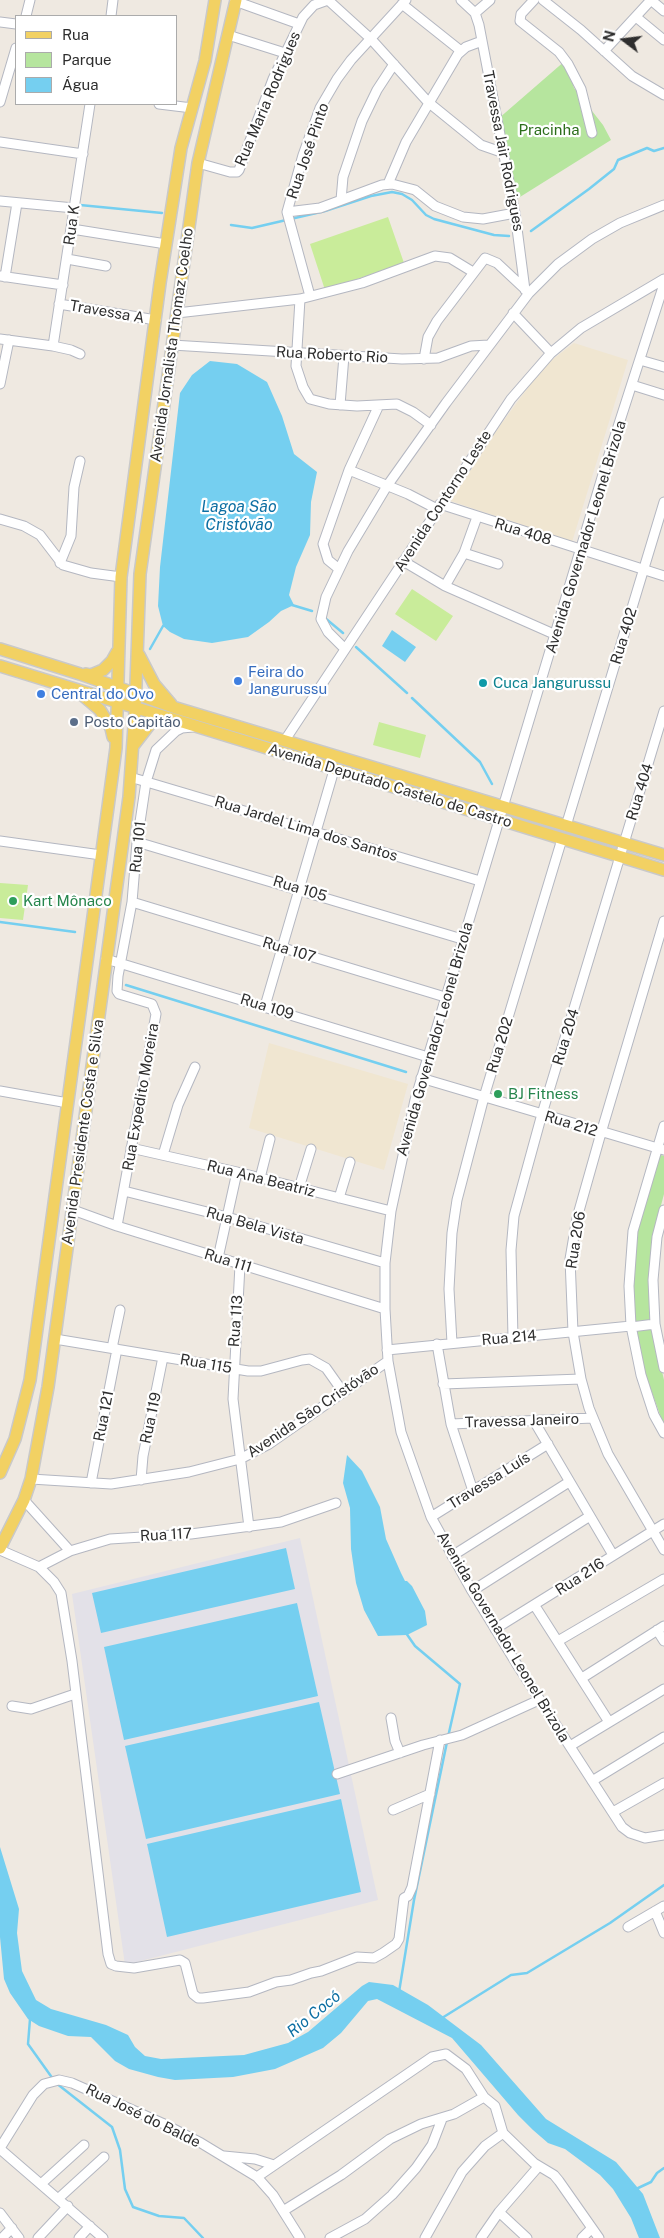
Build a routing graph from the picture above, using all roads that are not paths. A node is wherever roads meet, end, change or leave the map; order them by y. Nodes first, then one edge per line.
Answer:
1 (30, 0) edge
2 (113, 0) edge
3 (236, 0) edge
4 (461, 0) edge
5 (490, 0) edge
6 (534, 0) edge
7 (543, 0) edge
8 (651, 0) edge
9 (330, 1) edge
10 (404, 2) edge
11 (214, 5) edge
12 (664, 11) edge
13 (475, 14) junction
14 (26, 15) edge
15 (111, 15) edge
16 (232, 15) junction
17 (636, 17) junction
18 (0, 22) edge
19 (15, 24) edge
20 (299, 24) junction
21 (228, 35) junction
22 (371, 39) junction
23 (664, 40) edge
24 (482, 41) junction
25 (15, 51) edge
26 (461, 51) junction
27 (604, 51) junction
28 (285, 53) junction
29 (394, 64) junction
30 (3, 84) edge
31 (664, 94) edge
32 (0, 102) edge
33 (428, 102) junction
34 (90, 105) edge
35 (167, 105) edge
36 (192, 108) junction
37 (592, 133) dead end
38 (0, 142) edge
39 (504, 153) junction
40 (83, 154) junction
41 (198, 163) junction
42 (388, 184) junction
43 (341, 200) junction
44 (0, 201) edge
45 (17, 204) junction
46 (664, 205) edge
47 (74, 208) junction
48 (516, 213) junction
49 (287, 214) junction
50 (72, 230) junction
51 (166, 244) junction
52 (67, 259) junction
53 (106, 266) dead end
54 (473, 272) junction
55 (2, 276) edge
56 (664, 279) edge
57 (664, 284) edge
58 (62, 285) junction
59 (527, 292) junction
60 (305, 298) junction
61 (59, 304) junction
62 (661, 306) edge
63 (177, 313) junction
64 (513, 313) junction
65 (156, 320) junction
66 (4, 339) edge
67 (172, 345) junction
68 (489, 345) junction
69 (53, 346) junction
70 (295, 353) junction
71 (551, 353) junction
72 (80, 354) dead end
73 (344, 356) junction
74 (424, 359) junction
75 (640, 360) junction
76 (664, 368) edge
77 (0, 384) edge
78 (632, 385) junction
79 (664, 395) edge
80 (146, 396) junction
81 (164, 398) junction
82 (340, 405) junction
83 (379, 405) junction
84 (143, 418) junction
85 (161, 420) junction
86 (431, 425) junction
87 (80, 461) dead end
88 (349, 470) junction
89 (387, 486) junction
90 (664, 502) edge
91 (438, 506) junction
92 (477, 517) junction
93 (0, 519) edge
94 (581, 550) junction
95 (464, 553) junction
96 (403, 561) junction
97 (60, 563) junction
98 (498, 564) dead end
99 (339, 569) junction
100 (644, 570) junction
101 (664, 576) edge
102 (121, 577) junction
103 (445, 586) junction
104 (556, 636) junction
105 (345, 649) junction
106 (0, 650) edge
107 (118, 650) junction
108 (138, 653) junction
109 (0, 666) edge
110 (80, 674) junction
111 (117, 687) junction
112 (74, 689) junction
113 (136, 693) junction
114 (117, 702) junction
115 (135, 708) junction
116 (176, 708) junction
117 (664, 711) edge
118 (168, 718) junction
119 (197, 726) junction
120 (285, 740) junction
121 (133, 746) junction
122 (116, 748) junction
123 (334, 770) junction
124 (383, 770) junction
125 (401, 775) junction
126 (130, 777) junction
127 (146, 782) junction
128 (379, 783) junction
129 (397, 788) junction
130 (504, 807) junction
131 (500, 820) junction
132 (566, 826) junction
133 (316, 831) junction
134 (103, 839) junction
135 (562, 839) junction
136 (0, 841) edge
137 (137, 842) junction
138 (122, 843) junction
139 (624, 844) junction
140 (101, 855) junction
141 (664, 855) edge
142 (621, 857) junction
143 (664, 870) edge
144 (480, 881) junction
145 (299, 889) junction
146 (132, 902) junction
147 (664, 921) edge
148 (462, 939) junction
149 (281, 947) junction
150 (106, 959) junction
151 (120, 963) junction
152 (118, 993) joint
153 (445, 997) junction
154 (265, 1006) junction
155 (82, 1007) junction
156 (100, 1008) junction
157 (428, 1057) junction
158 (194, 1067) dead end
159 (421, 1078) junction
160 (0, 1091) edge
161 (484, 1096) junction
162 (87, 1098) junction
163 (68, 1099) junction
164 (542, 1114) junction
165 (664, 1126) edge
166 (600, 1133) junction
167 (270, 1139) dead end
168 (130, 1148) junction
169 (310, 1149) dead end
170 (661, 1149) edge
171 (163, 1155) junction
172 (350, 1162) dead end
173 (237, 1172) junction
174 (260, 1178) junction
175 (299, 1188) junction
176 (124, 1192) junction
177 (340, 1198) junction
178 (73, 1210) junction
179 (664, 1210) edge
180 (391, 1211) junction
181 (227, 1217) junction
182 (117, 1226) junction
183 (218, 1258) junction
184 (385, 1263) junction
185 (240, 1264) junction
186 (385, 1309) junction
187 (120, 1310) dead end
188 (655, 1324) junction
189 (631, 1327) junction
190 (573, 1332) junction
191 (513, 1338) junction
192 (661, 1338) edge
193 (55, 1339) junction
194 (452, 1343) junction
195 (437, 1344) junction
196 (115, 1349) junction
197 (387, 1350) junction
198 (163, 1357) junction
199 (388, 1361) junction
200 (664, 1368) edge
201 (234, 1370) junction
202 (581, 1379) junction
203 (443, 1384) junction
204 (343, 1392) junction
205 (593, 1418) junction
206 (534, 1420) junction
207 (450, 1424) junction
208 (664, 1433) edge
209 (548, 1444) junction
210 (240, 1459) junction
211 (1, 1468) edge
212 (31, 1479) junction
213 (141, 1480) junction
214 (569, 1482) junction
215 (91, 1483) junction
216 (472, 1491) junction
217 (24, 1500) junction
218 (336, 1503) dead end
219 (590, 1516) junction
220 (431, 1517) junction
221 (664, 1524) edge
222 (249, 1527) junction
223 (654, 1530) junction
224 (0, 1549) edge
225 (664, 1550) edge
226 (70, 1551) junction
227 (614, 1555) junction
228 (452, 1556) junction
229 (39, 1567) junction
230 (664, 1579) edge
231 (472, 1591) junction
232 (534, 1606) junction
233 (661, 1628) edge
234 (495, 1630) junction
235 (558, 1641) junction
236 (664, 1641) edge
237 (582, 1678) junction
238 (664, 1689) edge
239 (75, 1694) junction
240 (540, 1700) junction
241 (12, 1706) dead end
242 (391, 1718) dead end
243 (609, 1722) junction
244 (664, 1736) edge
245 (440, 1740) junction
246 (570, 1746) junction
247 (400, 1753) junction
248 (337, 1774) dead end
249 (592, 1781) junction
250 (664, 1782) edge
251 (430, 1794) junction
252 (393, 1810) dead end
253 (612, 1812) junction
254 (664, 1835) edge
255 (664, 1906) edge
256 (655, 1911) junction
257 (628, 1926) dead end
258 (664, 1933) edge
259 (484, 2097) junction
260 (442, 2119) junction
261 (503, 2132) junction
262 (84, 2145) dead end
263 (0, 2149) edge
264 (221, 2156) junction
265 (104, 2157) dead end
266 (274, 2165) junction
267 (538, 2167) junction
268 (257, 2177) junction
269 (41, 2184) junction
270 (59, 2198) junction
271 (68, 2206) junction
272 (284, 2211) junction
273 (499, 2212) junction
274 (0, 2214) edge
275 (90, 2226) junction
276 (12, 2228) junction
277 (591, 2229) junction
278 (2, 2238) edge
279 (19, 2238) edge
280 (38, 2238) edge
281 (79, 2238) edge
282 (103, 2238) edge
283 (300, 2238) edge
284 (330, 2238) edge
285 (425, 2238) edge
286 (481, 2238) edge
287 (526, 2238) edge
288 (582, 2238) edge
289 (599, 2238) edge

1 - 14 street
2 - 15 street
3 - 16 main road, Avenida Jornalista Thomaz Coelho
3 - 20 street
4 - 13 street
5 - 13 street
6 - 37 street
7 - 27 street
8 - 12 street
8 - 17 street
9 - 20 street, Rua Maria Rodrigues
9 - 22 street
10 - 22 street, Rua José Pinto
10 - 26 street
11 - 16 main road
11 - 36 main road, Avenida Jornalista Thomaz Coelho
13 - 24 street, Travessa Jair Rodrigues
16 - 21 main road, Avenida Jornalista Thomaz Coelho
17 - 23 street
17 - 27 street
18 - 19 street
20 - 28 street, Rua Maria Rodrigues
21 - 28 street
21 - 41 main road, Avenida Jornalista Thomaz Coelho
22 - 29 street
22 - 49 street, Rua José Pinto
24 - 26 street
24 - 39 street, Travessa Jair Rodrigues
25 - 30 street
26 - 33 street
27 - 31 street
28 - 41 street, Rua Maria Rodrigues
29 - 33 street
29 - 43 street
30 - 32 street
33 - 39 street
33 - 42 street
34 - 40 street, Rua K
35 - 36 street
36 - 51 main road, Avenida Jornalista Thomaz Coelho
38 - 40 street
39 - 48 street, Travessa Jair Rodrigues
40 - 47 street, Rua K
41 - 63 main road, Avenida Jornalista Thomaz Coelho
42 - 43 street
42 - 48 street
43 - 49 street
44 - 45 street
45 - 47 street
45 - 55 street
46 - 59 street
47 - 50 street, Rua K
48 - 59 street, Travessa Jair Rodrigues
49 - 60 street, Rua José Pinto
50 - 51 street
50 - 52 street, Rua K
51 - 65 main road, Avenida Jornalista Thomaz Coelho
52 - 53 street
52 - 58 street, Rua K
54 - 59 street
54 - 60 street
54 - 74 street
55 - 58 street
56 - 71 street, Avenida Contorno Leste
57 - 62 street, Avenida Governador Leonel Brizola
58 - 61 street, Rua K
59 - 64 street
60 - 63 street
60 - 70 street, Rua José Pinto
61 - 65 street, Travessa A
61 - 69 street, Rua K
62 - 75 street, Avenida Governador Leonel Brizola
63 - 67 main road, Avenida Jornalista Thomaz Coelho
64 - 68 street
64 - 71 street
65 - 80 main road, Avenida Jornalista Thomaz Coelho
66 - 69 street
66 - 77 street
67 - 70 street, Rua Roberto Rio
67 - 81 main road, Avenida Jornalista Thomaz Coelho
68 - 74 street, Rua Roberto Rio
68 - 86 street
69 - 72 street
70 - 73 street, Rua Roberto Rio
70 - 82 street, Rua José Pinto
71 - 91 street, Avenida Contorno Leste
73 - 74 street, Rua Roberto Rio
73 - 82 street
75 - 76 street
75 - 78 street, Avenida Governador Leonel Brizola
78 - 79 street
78 - 94 street, Avenida Governador Leonel Brizola
80 - 81 main road
80 - 84 main road, Avenida Jornalista Thomaz Coelho
81 - 85 main road, Avenida Jornalista Thomaz Coelho
82 - 83 street
83 - 86 street
83 - 88 street
84 - 85 main road
84 - 102 main road, Avenida Jornalista Thomaz Coelho
85 - 108 main road, Avenida Jornalista Thomaz Coelho
86 - 89 street
87 - 97 street
88 - 89 street, Rua 408
88 - 99 street
89 - 91 street, Rua 408
89 - 99 street
90 - 100 street, Rua 402
91 - 92 street, Rua 408
91 - 96 street, Avenida Contorno Leste
92 - 94 street, Rua 408
92 - 95 street
93 - 97 street
94 - 100 street, Rua 408
94 - 104 street, Avenida Governador Leonel Brizola
95 - 98 street
95 - 103 street
96 - 103 street
96 - 105 street, Avenida Contorno Leste
97 - 102 street
99 - 105 street
100 - 101 street, Rua 408
100 - 132 street, Rua 402
102 - 107 main road, Avenida Jornalista Thomaz Coelho
103 - 104 street
104 - 130 street, Avenida Governador Leonel Brizola
105 - 120 street, Avenida Contorno Leste
106 - 110 main road, Avenida Deputado Castelo de Castro
107 - 110 main road
107 - 111 main road, Avenida Jornalista Thomaz Coelho
108 - 113 main road, Avenida Jornalista Thomaz Coelho
108 - 116 main road
109 - 112 main road, Avenida Deputado Castelo de Castro
110 - 111 main road, Avenida Deputado Castelo de Castro
111 - 113 main road, Avenida Deputado Castelo de Castro
111 - 114 main road, Avenida Jornalista Thomaz Coelho
112 - 114 main road, Avenida Deputado Castelo de Castro
112 - 122 main road
113 - 115 main road, Avenida Jornalista Thomaz Coelho
113 - 116 main road, Avenida Deputado Castelo de Castro
114 - 115 main road, Avenida Deputado Castelo de Castro
114 - 122 main road, Avenida Presidente Costa e Silva
115 - 118 main road, Avenida Deputado Castelo de Castro
115 - 121 main road, Avenida Presidente Costa e Silva
116 - 120 main road, Avenida Deputado Castelo de Castro
117 - 139 street, Rua 404
118 - 119 main road, Avenida Deputado Castelo de Castro
118 - 121 main road
119 - 123 main road, Avenida Deputado Castelo de Castro
119 - 127 street, Rua 101
120 - 124 main road, Avenida Deputado Castelo de Castro
121 - 126 main road, Avenida Presidente Costa e Silva
122 - 134 main road, Avenida Presidente Costa e Silva
123 - 128 main road, Avenida Deputado Castelo de Castro
123 - 133 street
124 - 125 main road, Avenida Deputado Castelo de Castro
124 - 128 main road
125 - 129 main road
125 - 130 main road, Avenida Deputado Castelo de Castro
126 - 127 street, Rua Jardel Lima dos Santos
126 - 138 main road, Avenida Presidente Costa e Silva
127 - 133 street, Rua Jardel Lima dos Santos
127 - 137 street, Rua 101
128 - 129 main road, Avenida Deputado Castelo de Castro
129 - 131 main road, Avenida Deputado Castelo de Castro
130 - 131 street, Avenida Governador Leonel Brizola
130 - 132 main road, Avenida Deputado Castelo de Castro
131 - 135 main road, Avenida Deputado Castelo de Castro
131 - 144 street, Avenida Governador Leonel Brizola
132 - 139 main road, Avenida Deputado Castelo de Castro
133 - 144 street, Rua Jardel Lima dos Santos
133 - 145 street
134 - 138 main road
134 - 140 main road, Avenida Presidente Costa e Silva
135 - 142 main road, Avenida Deputado Castelo de Castro
135 - 161 street, Rua 202
136 - 140 street
137 - 145 street, Rua 105
137 - 146 street, Rua 101
138 - 150 main road, Avenida Presidente Costa e Silva
139 - 141 main road, Avenida Deputado Castelo de Castro
139 - 142 street, Rua 404
140 - 155 main road, Avenida Presidente Costa e Silva
142 - 143 main road, Avenida Deputado Castelo de Castro
142 - 164 street, Rua 204
144 - 148 street, Avenida Governador Leonel Brizola
145 - 148 street, Rua 105
145 - 149 street
146 - 149 street, Rua 107
146 - 151 street, Rua 101
147 - 166 street, Rua 206
148 - 153 street, Avenida Governador Leonel Brizola
149 - 153 street, Rua 107
149 - 154 street
150 - 151 street, Rua 109
150 - 156 main road, Avenida Presidente Costa e Silva
151 - 152 street, Rua 101
151 - 154 street, Rua 109
152 - 168 street, Rua Expedito Moreira
153 - 157 street, Avenida Governador Leonel Brizola
154 - 157 street, Rua 109
155 - 156 main road
155 - 163 main road, Avenida Presidente Costa e Silva
156 - 162 main road, Avenida Presidente Costa e Silva
157 - 159 street, Avenida Governador Leonel Brizola
158 - 171 street
159 - 161 street, Rua 212
159 - 180 street, Avenida Governador Leonel Brizola
160 - 163 street
161 - 164 street, Rua 212
161 - 194 street, Rua 202
162 - 163 main road
162 - 178 main road, Avenida Presidente Costa e Silva
163 - 211 main road, Avenida Presidente Costa e Silva
164 - 166 street, Rua 212
164 - 191 street, Rua 204
165 - 170 street
166 - 170 street, Rua 212
166 - 190 street, Rua 206
167 - 174 street
168 - 171 street, Rua Ana Beatriz
168 - 176 street, Rua Expedito Moreira
169 - 175 street
170 - 189 street
171 - 173 street, Rua Ana Beatriz
172 - 177 street
173 - 174 street, Rua Ana Beatriz
173 - 181 street
174 - 175 street, Rua Ana Beatriz
175 - 177 street, Rua Ana Beatriz
176 - 181 street, Rua Bela Vista
176 - 182 street, Rua Expedito Moreira
177 - 180 street, Rua Ana Beatriz
178 - 182 street, Rua 111
178 - 193 main road, Avenida Presidente Costa e Silva
179 - 188 street
180 - 184 street, Avenida Governador Leonel Brizola
181 - 183 street
181 - 184 street, Rua Bela Vista
182 - 183 street, Rua 111
183 - 185 street, Rua 111
184 - 186 street, Avenida Governador Leonel Brizola
185 - 186 street, Rua 111
185 - 201 street, Rua 113
186 - 197 street, Avenida Governador Leonel Brizola
187 - 196 street, Rua 121
188 - 189 street, Rua 214
188 - 192 street
189 - 190 street, Rua 214
189 - 208 street
190 - 191 street, Rua 214
190 - 202 street, Rua 206
191 - 194 street, Rua 214
192 - 200 street
193 - 196 street, Rua 115
193 - 212 main road, Avenida Presidente Costa e Silva
194 - 195 street, Rua 214
195 - 197 street, Rua 214
195 - 203 street
196 - 198 street, Rua 115
196 - 215 street, Rua 121
197 - 199 street, Avenida Governador Leonel Brizola
198 - 201 street, Rua 115
198 - 213 street, Rua 119
199 - 204 street, Avenida São Cristóvão
199 - 220 street, Avenida Governador Leonel Brizola
201 - 204 street, Rua 115
201 - 210 street, Rua 113
202 - 203 street
202 - 205 street, Rua 206
203 - 207 street
204 - 210 street, Avenida São Cristóvão
205 - 206 street, Travessa Janeiro
205 - 223 street, Rua 206
206 - 207 street, Travessa Janeiro
206 - 209 street
207 - 216 street
209 - 214 street
209 - 216 street, Travessa Luís
210 - 213 street, Avenida São Cristóvão
210 - 222 street, Rua 113
212 - 215 street, Avenida São Cristóvão
212 - 217 main road, Avenida Presidente Costa e Silva
213 - 215 street, Avenida São Cristóvão
214 - 219 street
214 - 228 street
216 - 220 street, Travessa Luís
217 - 224 main road, Avenida Presidente Costa e Silva
217 - 226 street
218 - 222 street, Rua 117
219 - 227 street
219 - 231 street
220 - 228 street, Avenida Governador Leonel Brizola
221 - 223 street, Rua 216
222 - 226 street, Rua 117
223 - 225 street, Rua 206
223 - 227 street, Rua 216
224 - 229 street
226 - 229 street, Rua 117
227 - 232 street, Rua 216
228 - 231 street, Avenida Governador Leonel Brizola
229 - 239 street
230 - 235 street
231 - 234 street, Avenida Governador Leonel Brizola
232 - 234 street, Rua 216
232 - 235 street
233 - 236 street
233 - 237 street
234 - 240 street, Avenida Governador Leonel Brizola
235 - 237 street
237 - 243 street
238 - 243 street
239 - 241 street
239 - 251 street
240 - 245 street
240 - 246 street, Avenida Governador Leonel Brizola
242 - 247 street
243 - 246 street
244 - 249 street
245 - 247 street
245 - 251 street
246 - 249 street, Avenida Governador Leonel Brizola
247 - 248 street
249 - 253 street, Avenida Governador Leonel Brizola
250 - 253 street
251 - 252 street
253 - 254 street, Avenida Governador Leonel Brizola
255 - 256 street
256 - 257 street
256 - 258 street
259 - 260 street
259 - 261 street
259 - 266 street
260 - 272 street
260 - 284 street
261 - 267 street
261 - 285 street
262 - 269 street
263 - 264 street, Rua José do Balde
263 - 269 street
264 - 266 street
264 - 268 street, Rua José do Balde
265 - 270 street
266 - 268 street
267 - 273 street
267 - 277 street
268 - 272 street, Rua José do Balde
269 - 270 street
270 - 271 street
271 - 275 street
271 - 280 street
272 - 283 street, Rua José do Balde
273 - 286 street
273 - 287 street
274 - 276 street
275 - 281 street
275 - 282 street
276 - 278 street
276 - 279 street
277 - 288 street
277 - 289 street

